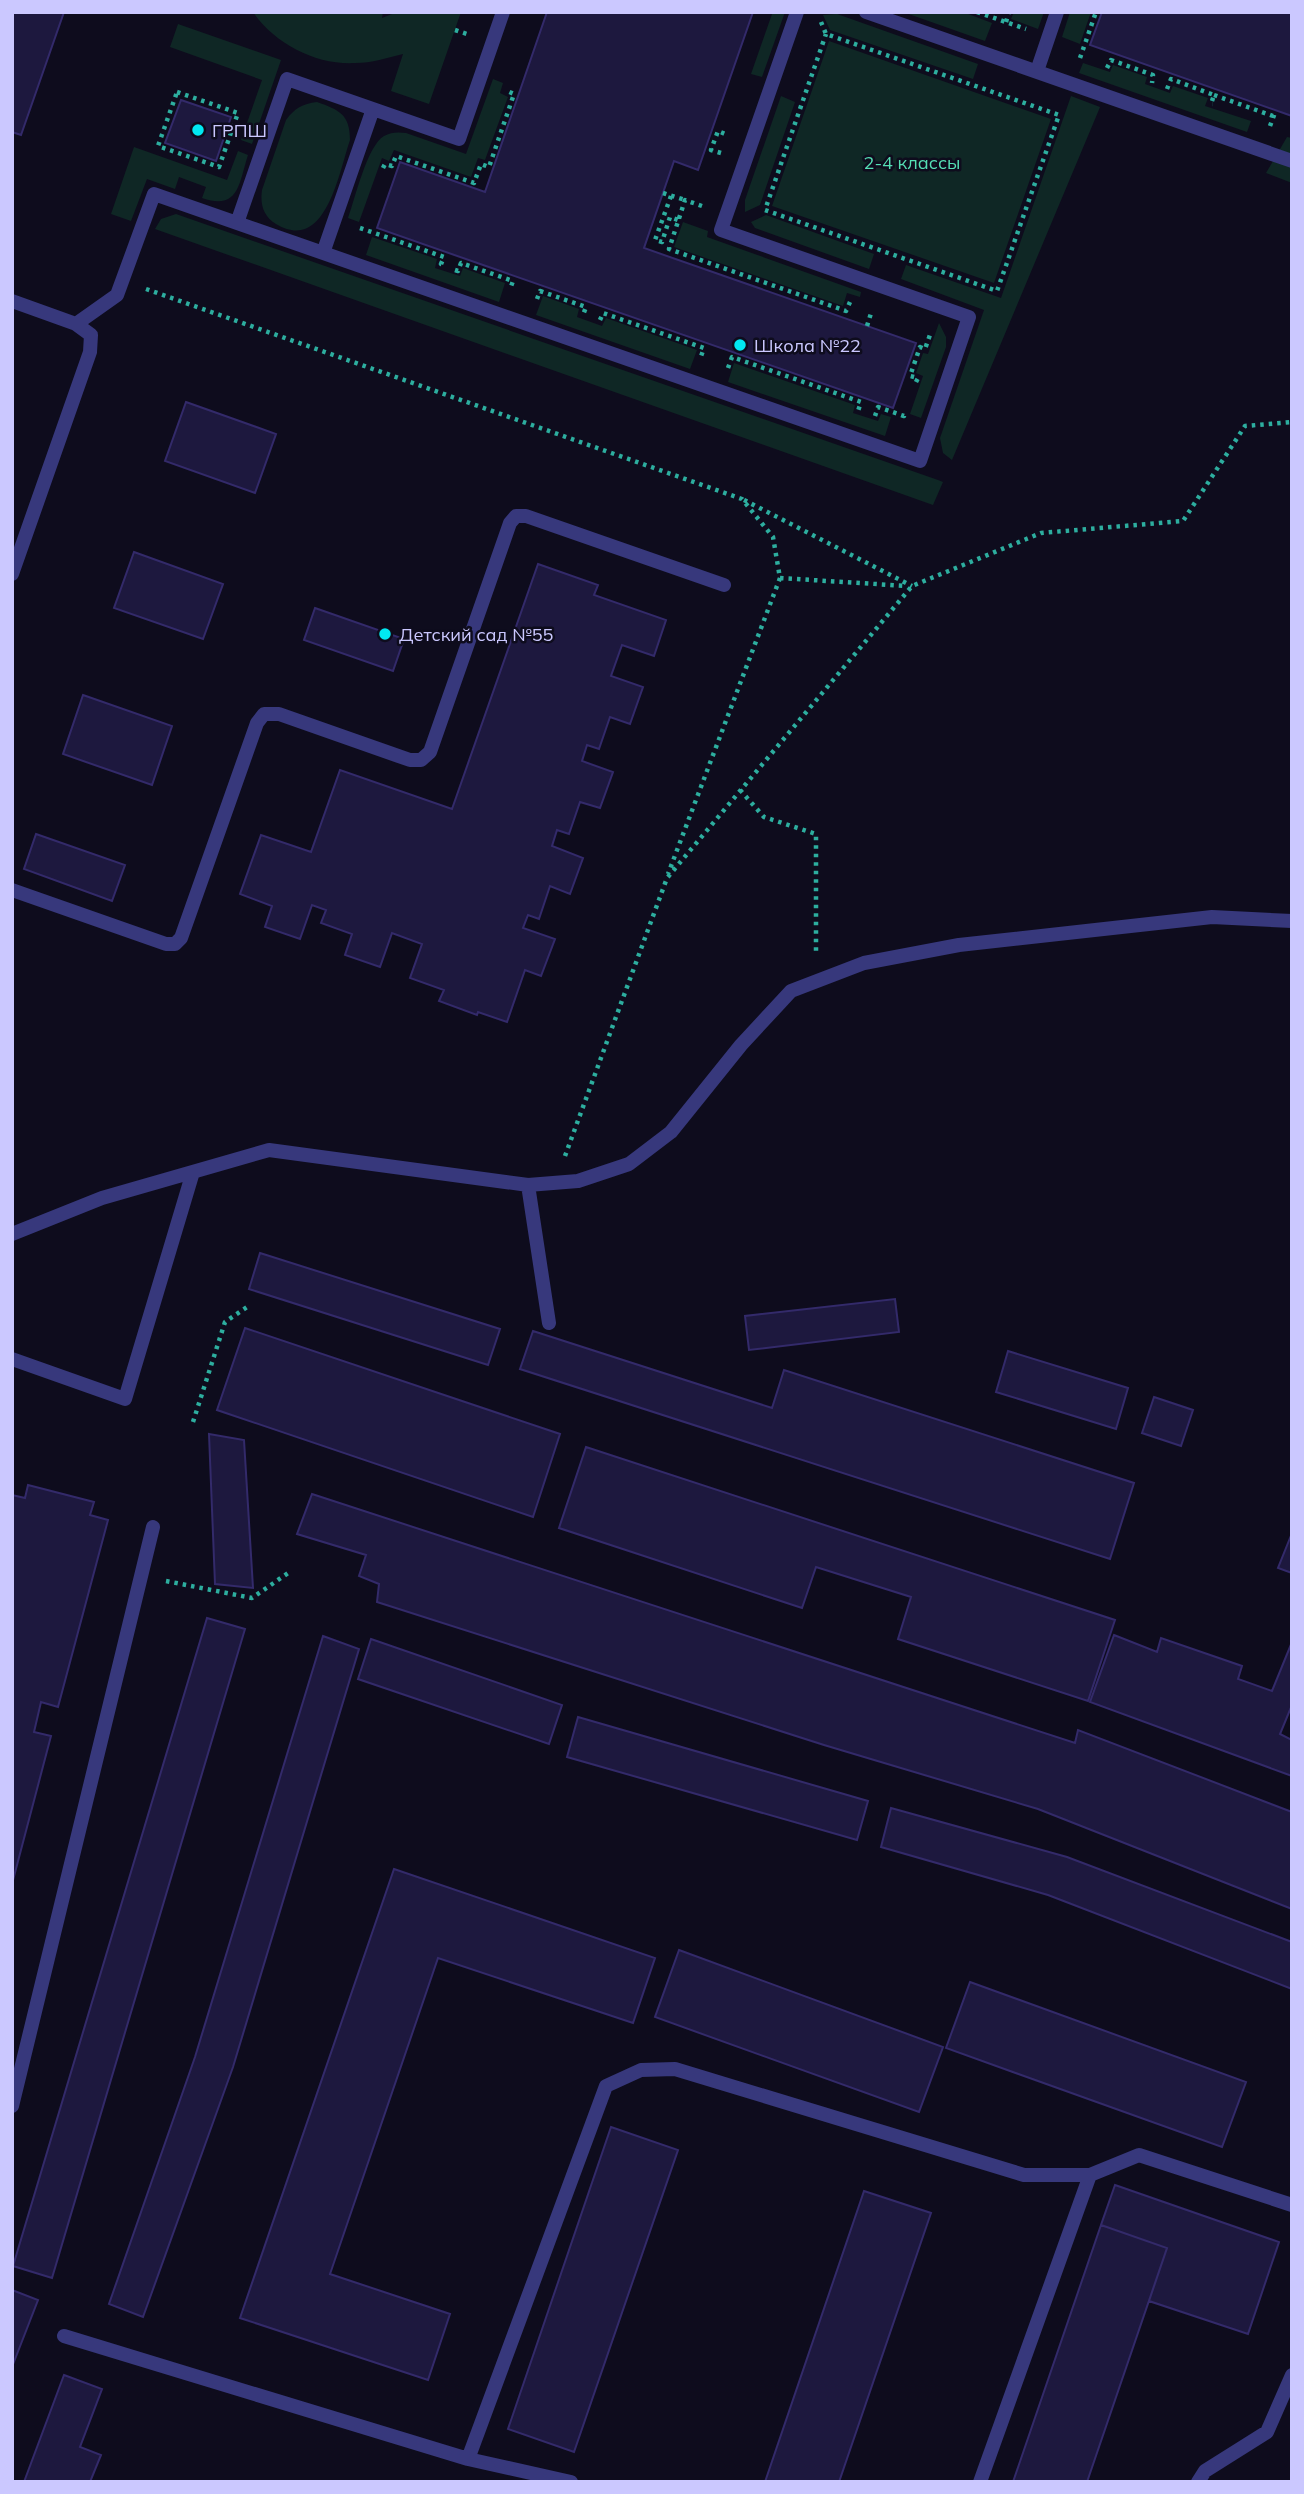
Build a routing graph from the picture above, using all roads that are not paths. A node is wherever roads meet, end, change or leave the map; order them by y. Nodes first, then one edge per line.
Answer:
1 (503, 12) edge
2 (797, 12) edge
3 (866, 12) edge
4 (1057, 12) edge
5 (1037, 71) junction
6 (373, 109) junction
7 (1292, 160) edge
8 (237, 223) junction
9 (323, 253) junction
10 (12, 301) edge
11 (76, 324) junction
12 (12, 574) edge
13 (724, 585) dead end
14 (12, 890) edge
15 (1292, 921) edge
16 (192, 1172) junction
17 (528, 1185) junction
18 (12, 1234) edge
19 (550, 1323) dead end
20 (12, 1359) edge
21 (153, 1527) dead end
22 (12, 2106) edge
23 (1090, 2175) junction
24 (1292, 2204) edge
25 (64, 2336) dead end
26 (1292, 2375) edge
27 (468, 2459) junction
28 (571, 2482) edge
29 (980, 2482) edge
30 (1198, 2482) edge

1 - 6 lane
2 - 9 lane
3 - 5 lane
4 - 5 lane
5 - 7 lane
6 - 8 lane
6 - 9 lane
8 - 9 lane
8 - 11 lane
10 - 11 lane
11 - 12 lane
13 - 14 lane
15 - 17 lane
16 - 17 lane
16 - 18 lane
16 - 20 lane
17 - 19 lane
21 - 22 lane
23 - 24 lane
23 - 27 lane
23 - 29 lane
25 - 27 lane
26 - 30 lane
27 - 28 lane

